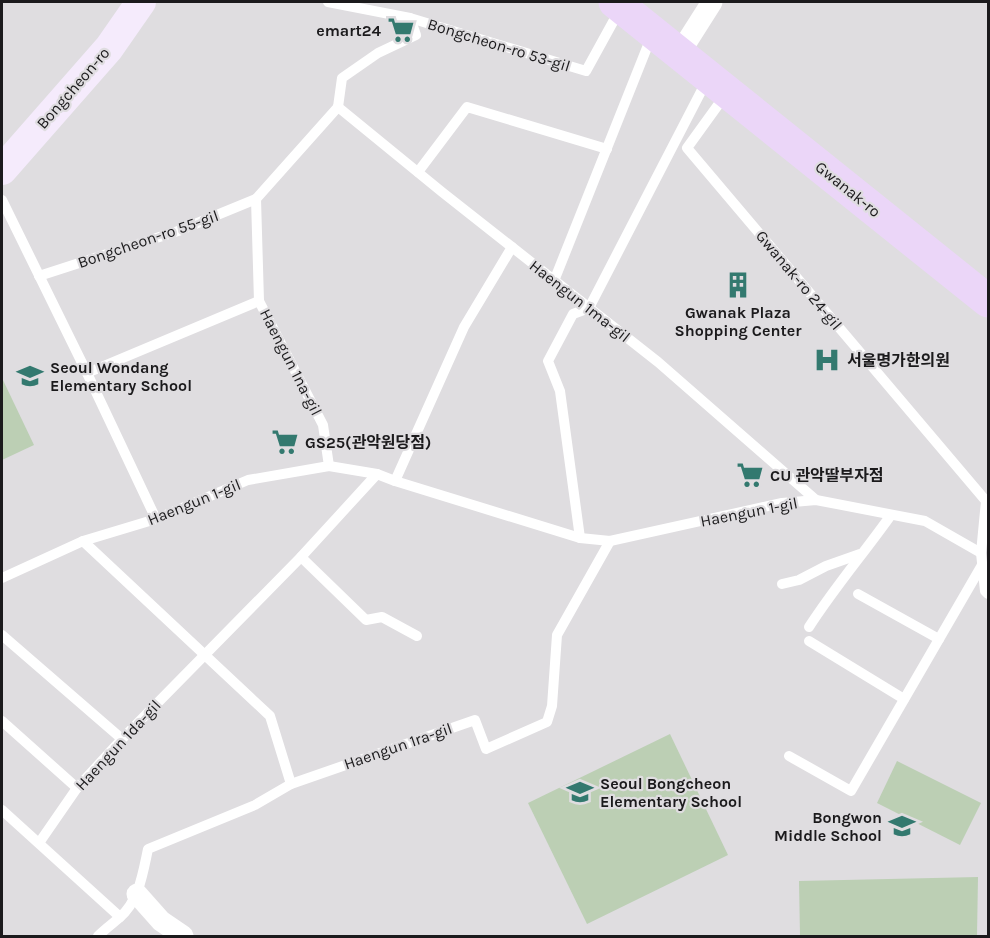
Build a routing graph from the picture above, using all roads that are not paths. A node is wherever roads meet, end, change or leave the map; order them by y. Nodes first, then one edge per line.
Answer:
1 (141, 2) edge
2 (328, 2) edge
3 (712, 2) edge
4 (618, 4) edge
5 (410, 18) junction
6 (653, 32) junction
7 (679, 54) junction
8 (718, 85) junction
9 (338, 107) junction
10 (607, 149) junction
11 (2, 170) edge
12 (417, 172) junction
13 (256, 199) junction
14 (2, 200) edge
15 (512, 247) junction
16 (39, 276) junction
17 (554, 281) junction
18 (259, 301) junction
19 (988, 301) edge
20 (589, 308) junction
21 (87, 373) junction
22 (329, 466) junction
23 (378, 474) junction
24 (395, 481) junction
25 (816, 500) junction
26 (987, 501) edge
27 (891, 515) junction
28 (156, 519) junction
29 (580, 538) junction
30 (83, 541) junction
31 (610, 541) junction
32 (863, 553) junction
33 (301, 557) junction
34 (982, 559) junction
35 (2, 578) edge
36 (782, 584) dead end
37 (858, 594) dead end
38 (988, 594) edge
39 (809, 627) dead end
40 (2, 635) edge
41 (417, 636) dead end
42 (939, 639) junction
43 (809, 641) dead end
44 (206, 654) junction
45 (904, 699) junction
46 (2, 721) edge
47 (122, 739) junction
48 (789, 756) dead end
49 (291, 784) junction
50 (77, 788) junction
51 (2, 810) edge
52 (39, 843) junction
53 (137, 894) junction
54 (120, 917) junction
55 (98, 936) edge
56 (183, 936) edge

1 - 11 main road, Bongcheon-ro
2 - 5 lane, Bongcheon-ro 53-gil
3 - 7 street
4 - 5 lane, Bongcheon-ro 53-gil
4 - 6 main road, Gwanak-ro
5 - 9 lane, Bongcheon-ro 53-gil
6 - 7 main road, Gwanak-ro
6 - 10 lane
7 - 8 main road, Gwanak-ro
8 - 19 main road, Gwanak-ro
8 - 20 lane
8 - 26 lane, Gwanak-ro 24-gil
9 - 12 lane, Haengun 1ma-gil
9 - 13 lane
10 - 12 lane
10 - 17 lane
12 - 15 lane, Haengun 1ma-gil
13 - 16 lane, Bongcheon-ro 55-gil
13 - 18 lane, Haengun 1na-gil
14 - 16 lane
15 - 17 lane, Haengun 1ma-gil
15 - 24 lane
16 - 21 lane
17 - 20 lane, Haengun 1ma-gil
18 - 21 lane
18 - 22 lane, Haengun 1na-gil
20 - 25 lane, Haengun 1ma-gil
20 - 29 lane
21 - 28 lane
22 - 23 lane, Haengun 1-gil
22 - 28 lane, Haengun 1-gil
23 - 24 lane, Haengun 1-gil
23 - 33 lane, Haengun 1da-gil
24 - 29 lane, Haengun 1-gil
25 - 27 lane, Haengun 1-gil
25 - 31 lane, Haengun 1-gil
26 - 34 lane, Gwanak-ro 24-gil
27 - 32 lane
27 - 34 lane, Haengun 1-gil
28 - 30 lane, Haengun 1-gil
29 - 31 lane, Haengun 1-gil
30 - 35 lane, Haengun 1-gil
30 - 44 lane
31 - 49 lane, Haengun 1ra-gil
32 - 36 lane
32 - 39 lane
33 - 41 lane
33 - 44 lane, Haengun 1da-gil
34 - 38 lane, Gwanak-ro 24-gil
34 - 42 lane
37 - 42 lane
40 - 47 lane
42 - 45 lane
43 - 45 lane
44 - 47 lane, Haengun 1da-gil
44 - 49 lane
45 - 48 lane
46 - 50 lane
47 - 50 lane, Haengun 1da-gil
49 - 53 lane, Haengun 1ra-gil
50 - 52 lane, Haengun 1da-gil
51 - 52 lane
52 - 54 lane
53 - 54 lane, Haengun 1ra-gil
53 - 56 street
54 - 55 lane, Haengun 1ra-gil

